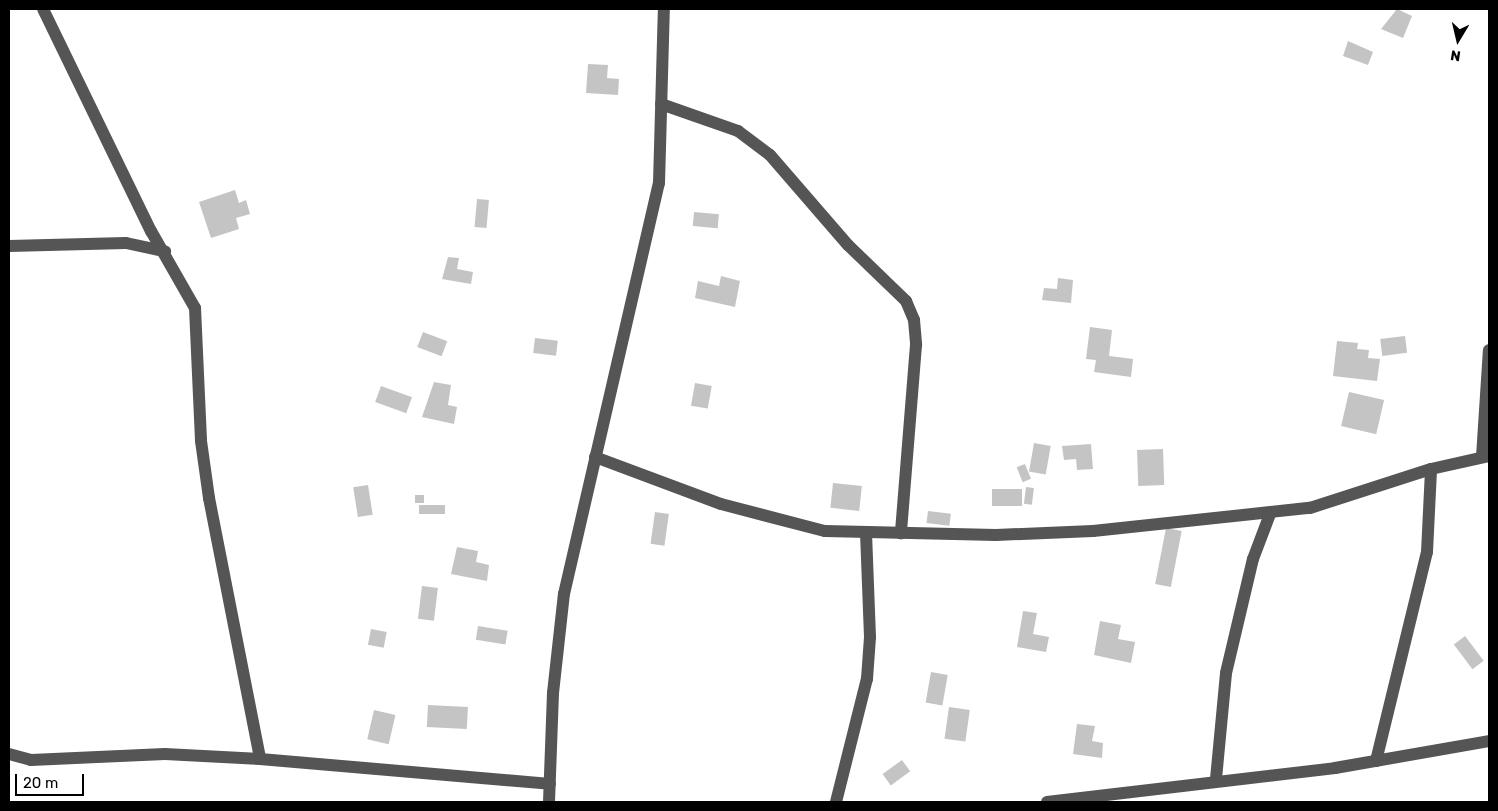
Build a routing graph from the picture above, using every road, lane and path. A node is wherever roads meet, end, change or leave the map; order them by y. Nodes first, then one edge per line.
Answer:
1 (43, 9) edge
2 (664, 9) edge
3 (662, 104) junction
4 (9, 246) edge
5 (165, 251) junction
6 (1489, 350) edge
7 (1486, 456) edge
8 (595, 457) junction
9 (1431, 469) junction
10 (1270, 514) junction
11 (866, 532) junction
12 (901, 533) junction
13 (1489, 741) edge
14 (9, 754) edge
15 (260, 759) junction
16 (1376, 761) junction
17 (1216, 778) junction
18 (550, 784) junction
19 (550, 802) edge
20 (836, 802) edge
21 (1048, 802) edge

1 - 5 street
2 - 3 street
3 - 8 street
3 - 12 street
4 - 5 street
5 - 15 street
6 - 7 street
7 - 9 street
8 - 11 street
8 - 18 street
9 - 10 street
9 - 16 street
10 - 12 street
10 - 17 street
11 - 12 street
11 - 20 street
13 - 16 street
14 - 15 street
15 - 18 street
16 - 17 street
17 - 21 street
18 - 19 street

